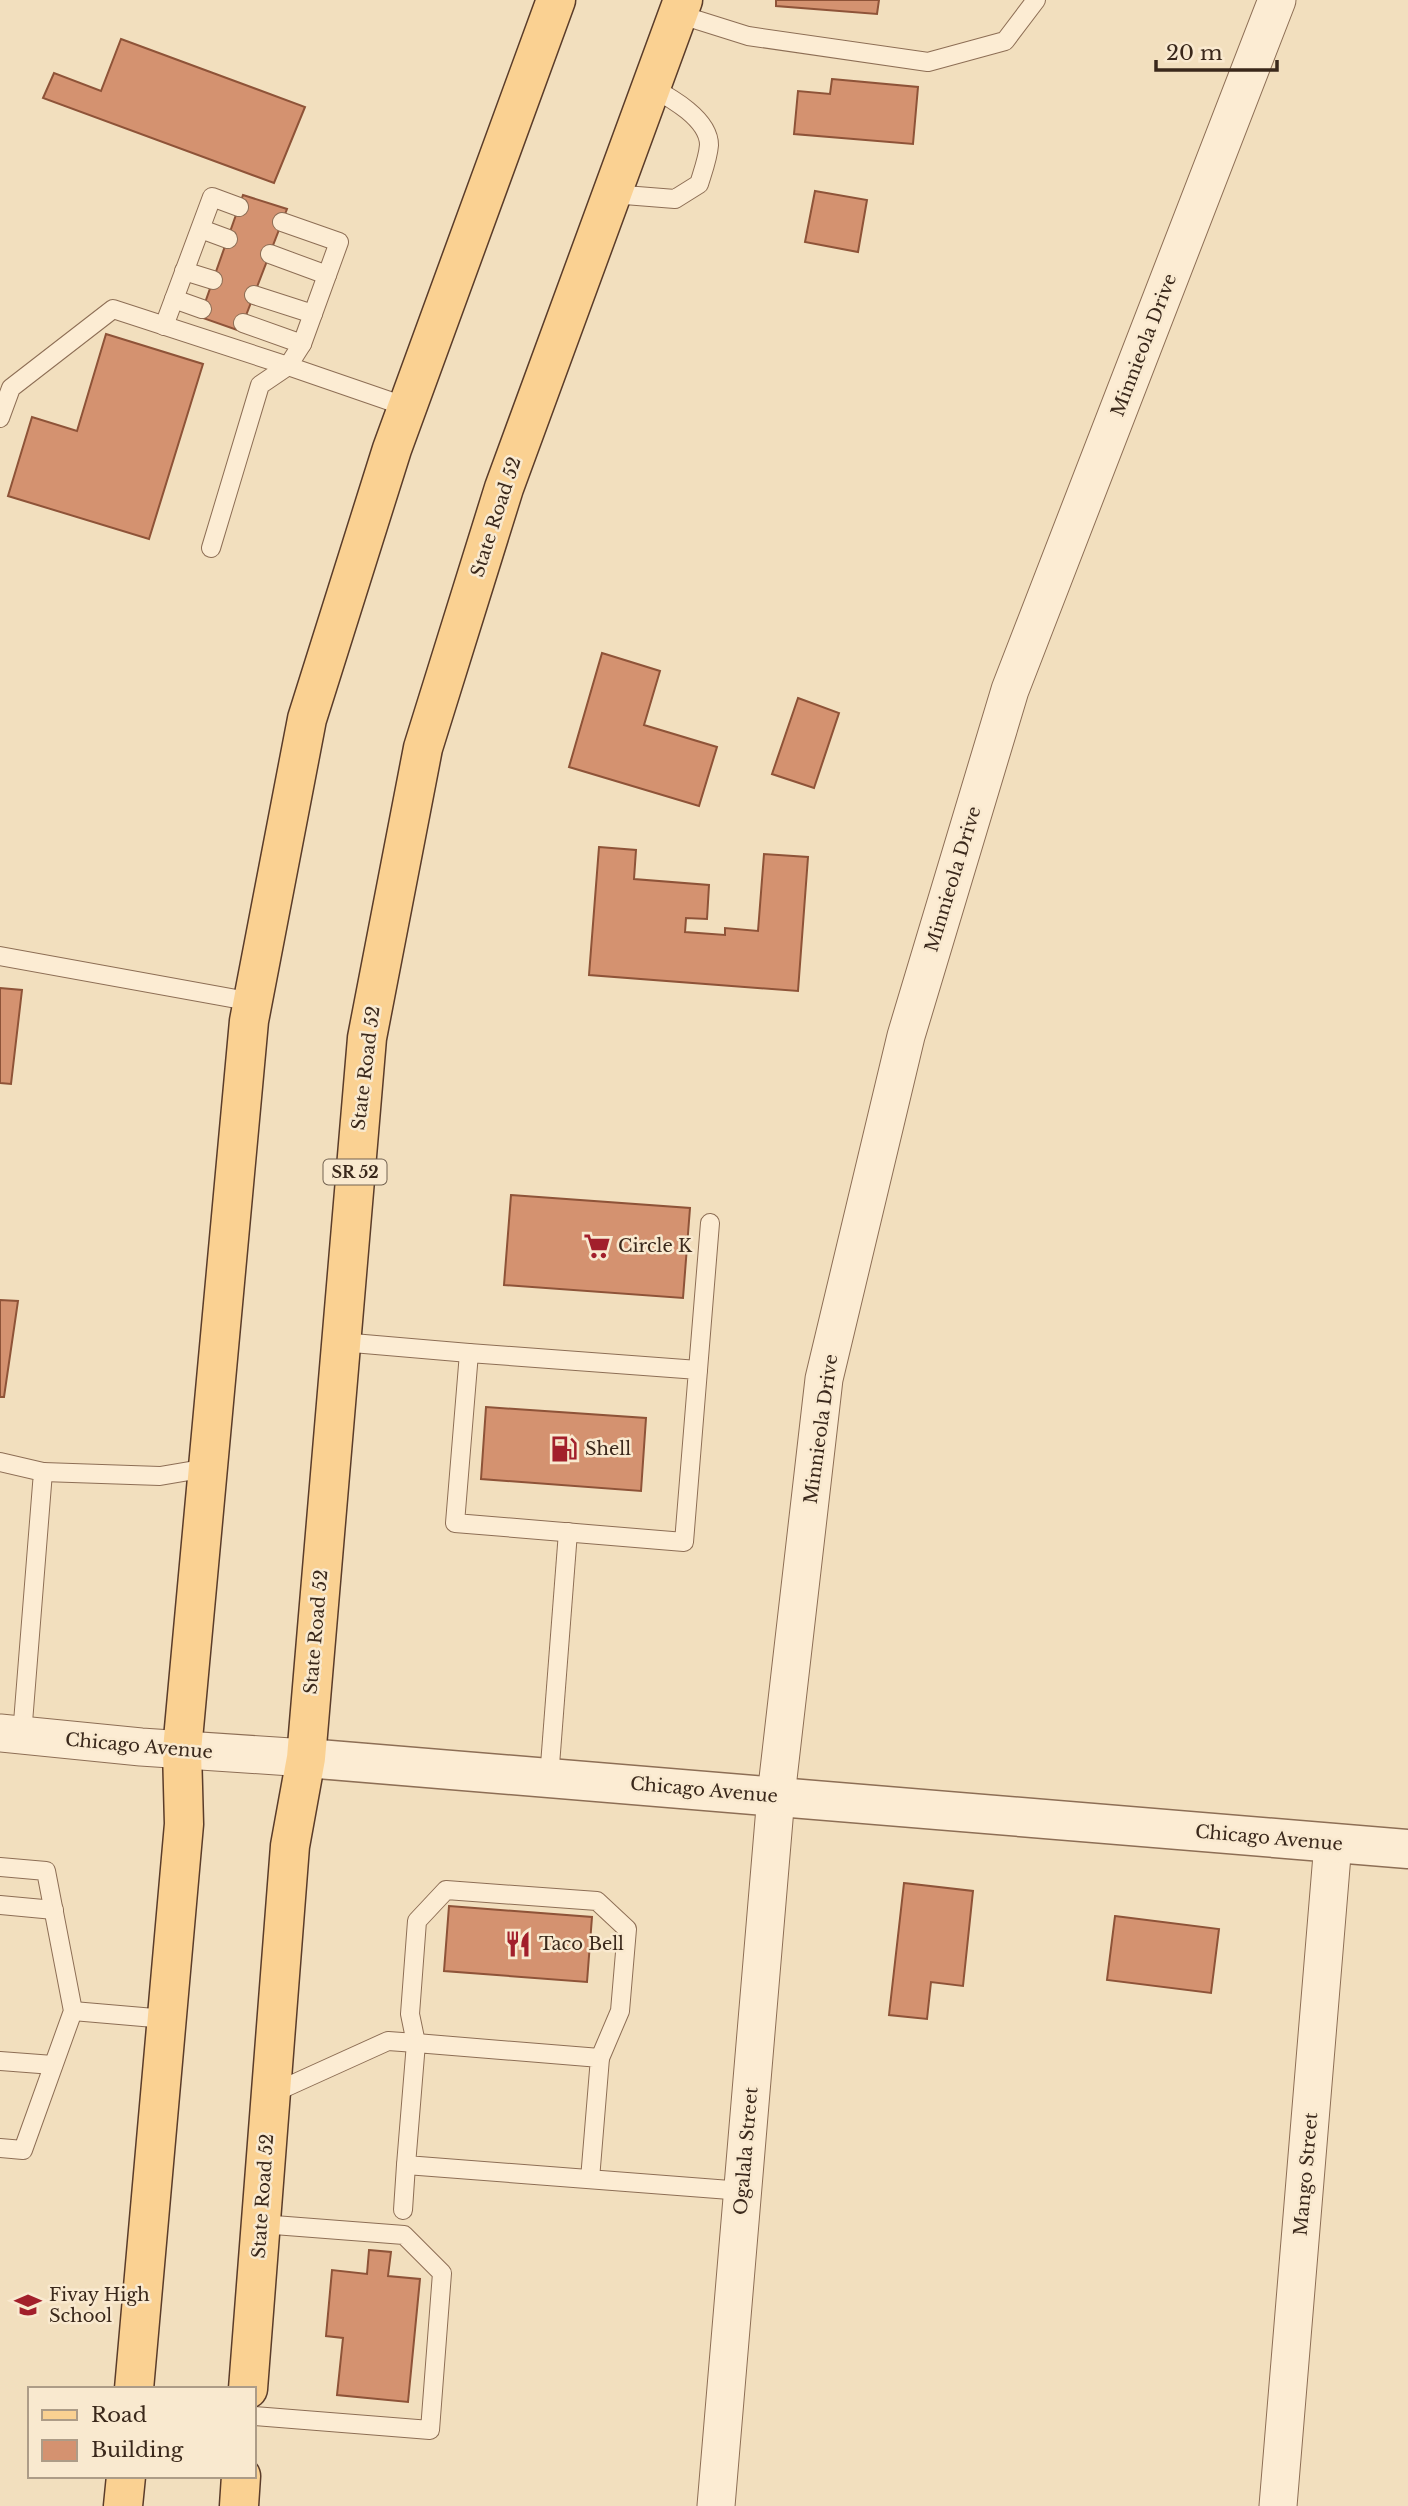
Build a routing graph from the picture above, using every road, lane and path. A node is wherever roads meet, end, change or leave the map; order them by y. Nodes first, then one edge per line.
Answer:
1 (556, 0) edge
2 (1036, 0) edge
3 (1277, 0) edge
4 (681, 7) edge
5 (651, 87) junction
6 (612, 194) junction
7 (239, 207) dead end
8 (282, 222) dead end
9 (201, 229) junction
10 (228, 239) dead end
11 (270, 254) dead end
12 (184, 271) junction
13 (327, 275) junction
14 (213, 280) dead end
15 (254, 295) dead end
16 (174, 299) junction
17 (202, 309) dead end
18 (313, 314) junction
19 (243, 323) dead end
20 (164, 326) junction
21 (302, 344) junction
22 (288, 366) junction
23 (407, 407) junction
24 (0, 418) edge
25 (211, 548) dead end
26 (0, 956) edge
27 (253, 1002) junction
28 (710, 1223) dead end
29 (341, 1342) junction
30 (470, 1353) junction
31 (698, 1370) junction
32 (0, 1462) edge
33 (207, 1468) junction
34 (43, 1472) junction
35 (568, 1532) junction
36 (11, 1734) edge
37 (182, 1750) junction
38 (306, 1759) junction
39 (549, 1778) junction
40 (776, 1796) junction
41 (1333, 1843) junction
42 (1408, 1849) edge
43 (0, 1867) edge
44 (0, 1905) edge
45 (54, 1910) junction
46 (74, 2011) junction
47 (166, 2019) junction
48 (416, 2043) junction
49 (600, 2058) junction
50 (0, 2062) edge
51 (53, 2065) junction
52 (271, 2094) junction
53 (0, 2148) edge
54 (406, 2165) junction
55 (590, 2179) junction
56 (743, 2191) junction
57 (402, 2210) dead end
58 (261, 2224) junction
59 (134, 2387) edge
60 (248, 2387) edge
61 (256, 2416) edge
62 (126, 2478) edge
63 (241, 2478) edge
64 (123, 2506) edge
65 (239, 2506) edge
66 (716, 2506) edge
67 (1278, 2506) edge

1 - 23 main road
2 - 4 lane
3 - 40 street, Minnieola Drive
4 - 5 main road, State Road 52 / SR 52
5 - 6 main road, State Road 52 / SR 52
5 - 6 lane
6 - 29 main road, State Road 52 / SR 52
7 - 9 lane
8 - 13 lane
9 - 10 lane
9 - 12 lane
11 - 13 lane
12 - 14 lane
12 - 16 lane
13 - 18 lane
15 - 18 lane
16 - 17 lane
16 - 20 lane
18 - 21 lane
19 - 21 lane
20 - 22 lane
20 - 24 lane
21 - 22 lane
22 - 23 lane
22 - 25 lane
23 - 27 main road
26 - 27 lane
27 - 33 main road
28 - 31 lane
29 - 30 lane
29 - 38 main road, State Road 52 / SR 52
30 - 31 lane
30 - 35 lane
31 - 35 lane
32 - 34 lane
33 - 34 lane
33 - 37 main road
34 - 36 lane
35 - 39 lane
36 - 37 street, Chicago Avenue
37 - 38 street, Chicago Avenue
37 - 47 main road
38 - 39 street, Chicago Avenue
38 - 52 main road, State Road 52 / SR 52
39 - 40 street, Chicago Avenue
40 - 41 street, Chicago Avenue
40 - 56 street, Ogalala Street
41 - 42 street, Chicago Avenue
41 - 67 street, Mango Street
43 - 45 lane
44 - 45 lane
45 - 46 lane
46 - 47 lane
46 - 51 lane
47 - 59 main road
48 - 49 lane
48 - 49 lane
48 - 52 lane
48 - 54 lane
49 - 55 lane
50 - 51 lane
51 - 53 lane
52 - 58 main road, State Road 52 / SR 52
54 - 55 lane
54 - 57 lane
55 - 56 lane
56 - 66 street, Ogalala Street
58 - 60 main road, State Road 52 / SR 52
58 - 61 lane
62 - 64 main road
63 - 65 main road

